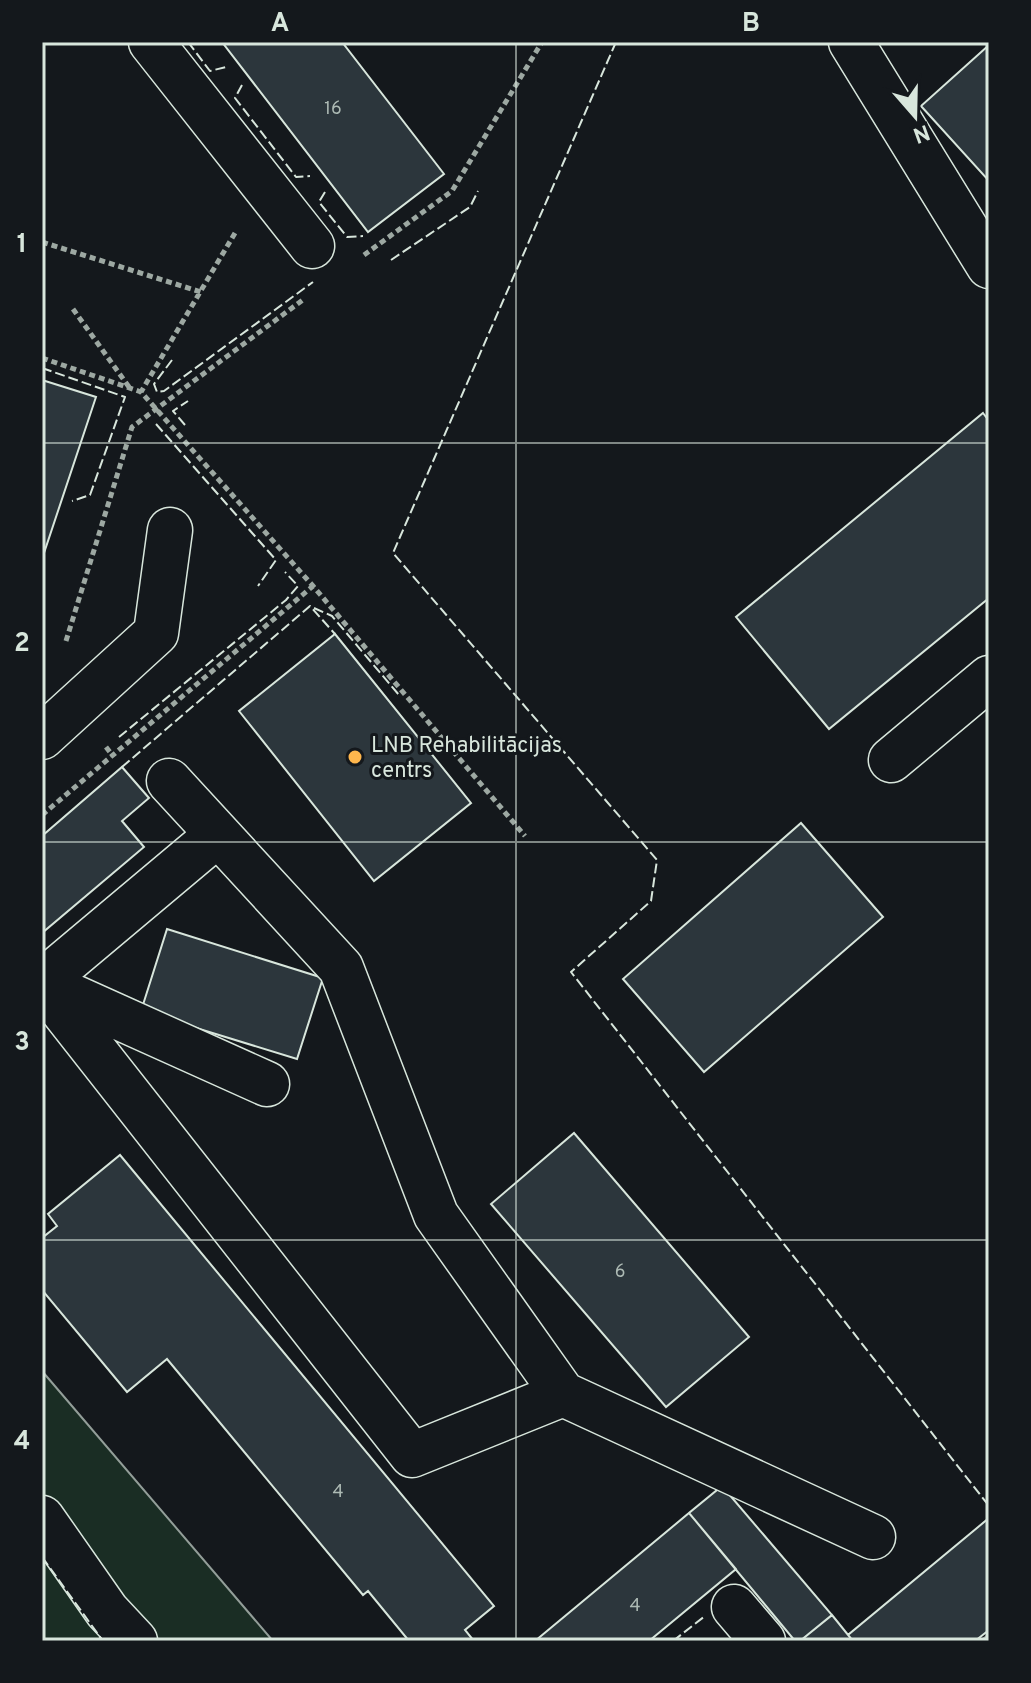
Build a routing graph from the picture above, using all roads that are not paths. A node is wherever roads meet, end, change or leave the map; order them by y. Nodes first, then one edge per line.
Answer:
1 (151, 42) edge
2 (851, 42) edge
3 (312, 246) dead end
4 (989, 266) edge
5 (170, 530) dead end
6 (989, 678) edge
7 (42, 737) edge
8 (891, 760) dead end
9 (169, 781) dead end
10 (217, 835) junction
11 (42, 983) edge
12 (267, 1084) dead end
13 (563, 1394) junction
14 (42, 1518) edge
15 (873, 1537) dead end
16 (734, 1607) dead end
17 (135, 1641) edge
18 (763, 1641) edge

1 - 3 street
2 - 4 street
5 - 7 street
6 - 8 street
9 - 10 street
10 - 11 street
10 - 13 street
11 - 12 street
11 - 13 street
13 - 15 street
14 - 17 street
16 - 18 street

